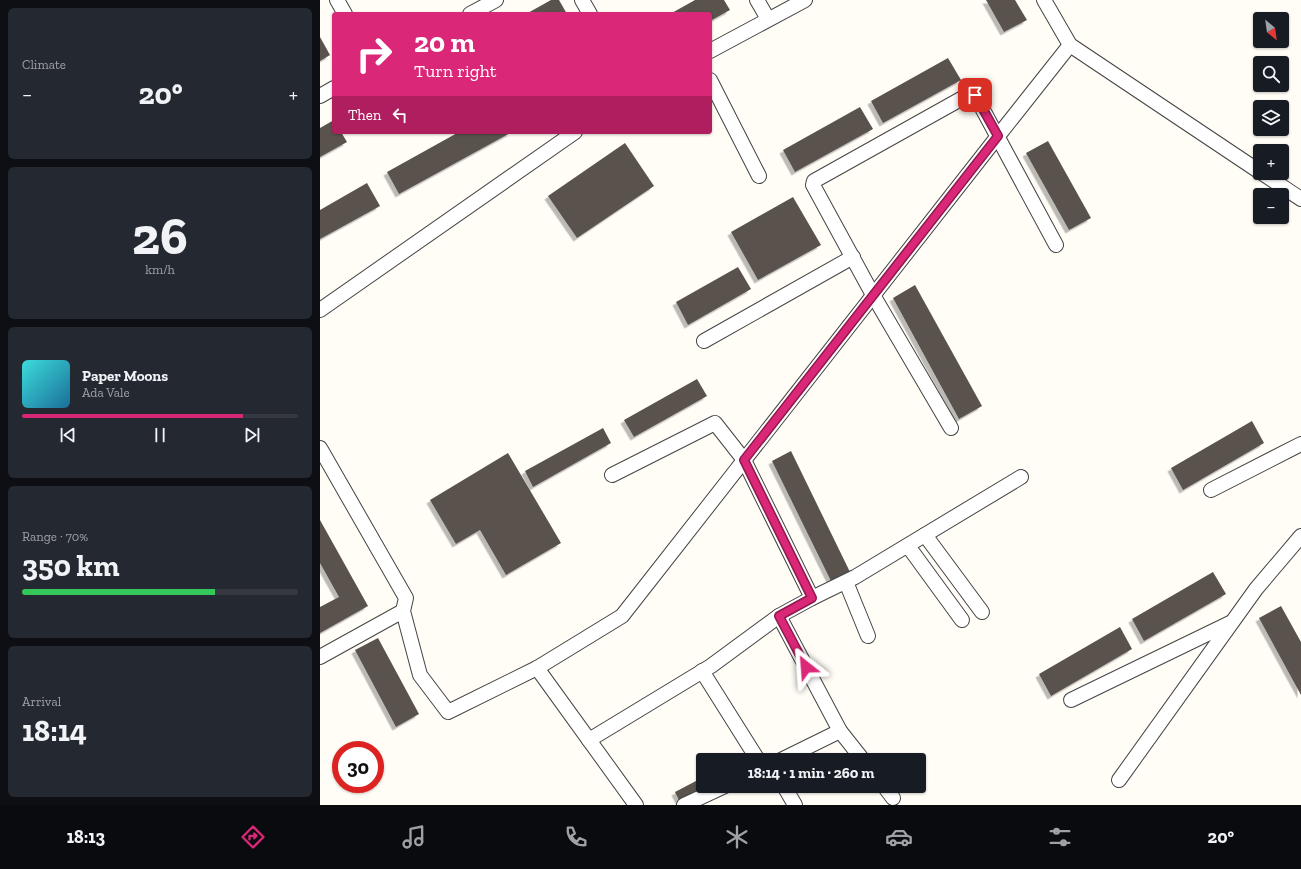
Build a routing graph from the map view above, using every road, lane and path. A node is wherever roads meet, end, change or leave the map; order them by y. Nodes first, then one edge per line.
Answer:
1 (337, 0) edge
2 (496, 0) edge
3 (582, 0) edge
4 (758, 0) edge
5 (805, 0) edge
6 (1044, 0) edge
7 (344, 12) edge
8 (474, 12) edge
9 (589, 12) edge
10 (768, 19) junction
11 (1070, 46) junction
12 (712, 50) edge
13 (712, 84) edge
14 (332, 89) edge
15 (320, 96) edge
16 (572, 134) edge
17 (998, 136) junction
18 (1253, 167) edge
19 (759, 176) dead end
20 (1273, 180) edge
21 (1301, 199) edge
22 (1056, 245) dead end
23 (853, 257) junction
24 (873, 295) junction
25 (320, 310) edge
26 (704, 341) dead end
27 (951, 428) dead end
28 (1301, 444) edge
29 (320, 448) edge
30 (744, 460) junction
31 (612, 475) dead end
32 (1020, 477) dead end
33 (1211, 490) dead end
34 (925, 535) junction
35 (1301, 536) edge
36 (908, 546) junction
37 (846, 582) junction
38 (812, 598) junction
39 (403, 611) junction
40 (982, 612) dead end
41 (779, 616) junction
42 (962, 620) dead end
43 (1232, 622) junction
44 (868, 636) dead end
45 (320, 658) edge
46 (537, 668) junction
47 (702, 671) junction
48 (1071, 700) dead end
49 (840, 731) junction
50 (589, 740) junction
51 (754, 753) edge
52 (795, 753) edge
53 (857, 753) edge
54 (1119, 780) dead end
55 (710, 793) edge
56 (788, 793) edge
57 (889, 793) edge
58 (893, 798) dead end
59 (636, 805) edge
60 (684, 805) edge
61 (795, 805) edge

1 - 7 street
2 - 8 street
3 - 9 street
4 - 10 street
5 - 10 street
6 - 11 street
10 - 12 street
11 - 17 street
11 - 18 street
13 - 19 street
14 - 15 street
16 - 25 street
17 - 22 street
17 - 23 street
17 - 24 street
20 - 21 street
23 - 24 street
23 - 26 street
24 - 27 street
24 - 30 street
28 - 33 street
29 - 39 street
30 - 31 street
30 - 38 street
30 - 46 street
32 - 34 street
34 - 36 street
34 - 40 street
35 - 43 street
36 - 37 street
36 - 42 street
37 - 38 street
37 - 44 street
38 - 41 street
39 - 45 street
39 - 46 street
41 - 47 street
41 - 49 street
43 - 48 street
43 - 54 street
46 - 50 street
47 - 50 street
47 - 51 street
49 - 52 street
49 - 53 street
50 - 59 street
55 - 60 street
56 - 61 street
57 - 58 street

